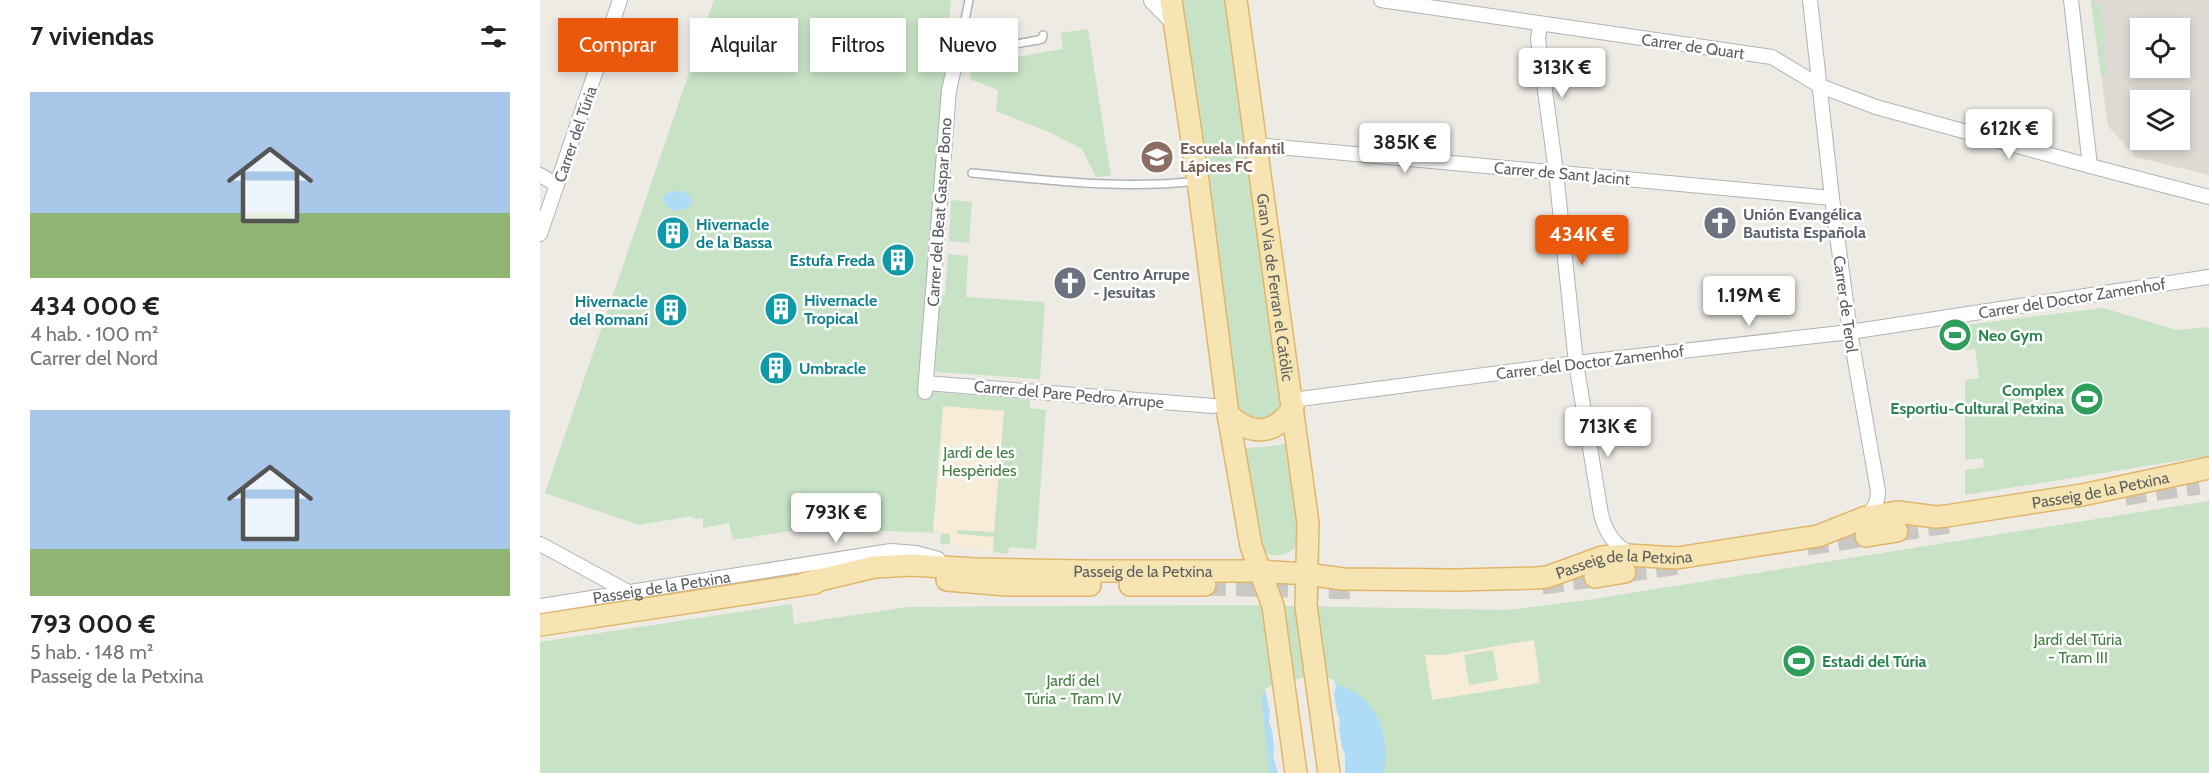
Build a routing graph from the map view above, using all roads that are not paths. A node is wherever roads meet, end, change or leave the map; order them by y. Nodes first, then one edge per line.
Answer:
1 (620, 0) edge
2 (969, 0) edge
3 (1154, 0) edge
4 (1236, 0) edge
5 (1381, 0) edge
6 (1810, 0) edge
7 (2071, 0) edge
8 (1172, 10) edge
9 (965, 18) edge
10 (1540, 25) junction
11 (1043, 35) dead end
12 (1018, 43) edge
13 (953, 72) edge
14 (1820, 86) junction
15 (1257, 145) junction
16 (2090, 166) junction
17 (1556, 172) junction
18 (972, 173) dead end
19 (540, 175) edge
20 (1198, 181) junction
21 (557, 185) junction
22 (2209, 196) edge
23 (1832, 198) junction
24 (540, 234) edge
25 (2209, 277) edge
26 (1850, 332) junction
27 (1576, 363) junction
28 (926, 387) joint
29 (1292, 403) junction
30 (1221, 410) junction
31 (2206, 478) edge
32 (1866, 526) junction
33 (1897, 531) tunnel mouth
34 (540, 543) edge
35 (1641, 556) junction
36 (1032, 570) junction
37 (1259, 571) junction
38 (1625, 572) tunnel mouth
39 (1307, 574) junction
40 (1595, 577) tunnel mouth
41 (803, 584) junction
42 (1205, 585) tunnel mouth
43 (630, 592) junction
44 (540, 606) edge
45 (648, 608) junction
46 (540, 625) edge
47 (1296, 773) edge
48 (1329, 773) edge

1 - 21 street, Carrer del Túria
2 - 9 lane, Carrer del Beat Gaspar Bono
3 - 8 street
4 - 15 main road, Gran Via de Ferran el Catòlic
5 - 10 street, Carrer de Quart
6 - 14 street, Carrer de Terol
7 - 16 street
8 - 20 main road
10 - 14 street, Carrer de Quart
10 - 17 street
11 - 12 lane
13 - 28 street, Carrer del Beat Gaspar Bono
14 - 16 street, Carrer de Quart
14 - 23 street, Carrer de Terol
15 - 17 street, Carrer de Sant Jacint
15 - 29 main road, Gran Via de Ferran el Catòlic
16 - 22 street, Carrer de Quart
17 - 23 street, Carrer de Sant Jacint
17 - 27 street
18 - 20 lane
19 - 21 street
20 - 30 main road
21 - 24 street, Carrer del Túria
23 - 26 street, Carrer de Terol
25 - 26 street, Carrer del Doctor Zamenhof
26 - 27 street, Carrer del Doctor Zamenhof
26 - 32 street, Carrer de Terol
27 - 29 street, Carrer del Doctor Zamenhof
27 - 35 street
28 - 30 street, Carrer del Pare Pedro Arrupe
29 - 30 main road
29 - 39 main road, Gran Via de Ferran el Catòlic
30 - 37 main road
31 - 32 main road, Passeig de la Petxina
32 - 33 main road, Passeig de la Petxina
32 - 35 main road, Passeig de la Petxina
34 - 43 street
35 - 39 main road, Passeig de la Petxina
36 - 37 main road, Passeig de la Petxina
36 - 41 main road, Passeig de la Petxina
36 - 43 street, Passeig de la Petxina
37 - 39 main road, Passeig de la Petxina
37 - 47 main road
38 - 40 main road, Passeig de la Petxina
39 - 48 main road, Gran Via de Ferran el Catòlic
41 - 42 main road, Passeig de la Petxina
41 - 45 main road, Passeig de la Petxina
43 - 44 street, Passeig de la Petxina
43 - 45 street
45 - 46 main road, Passeig de la Petxina

